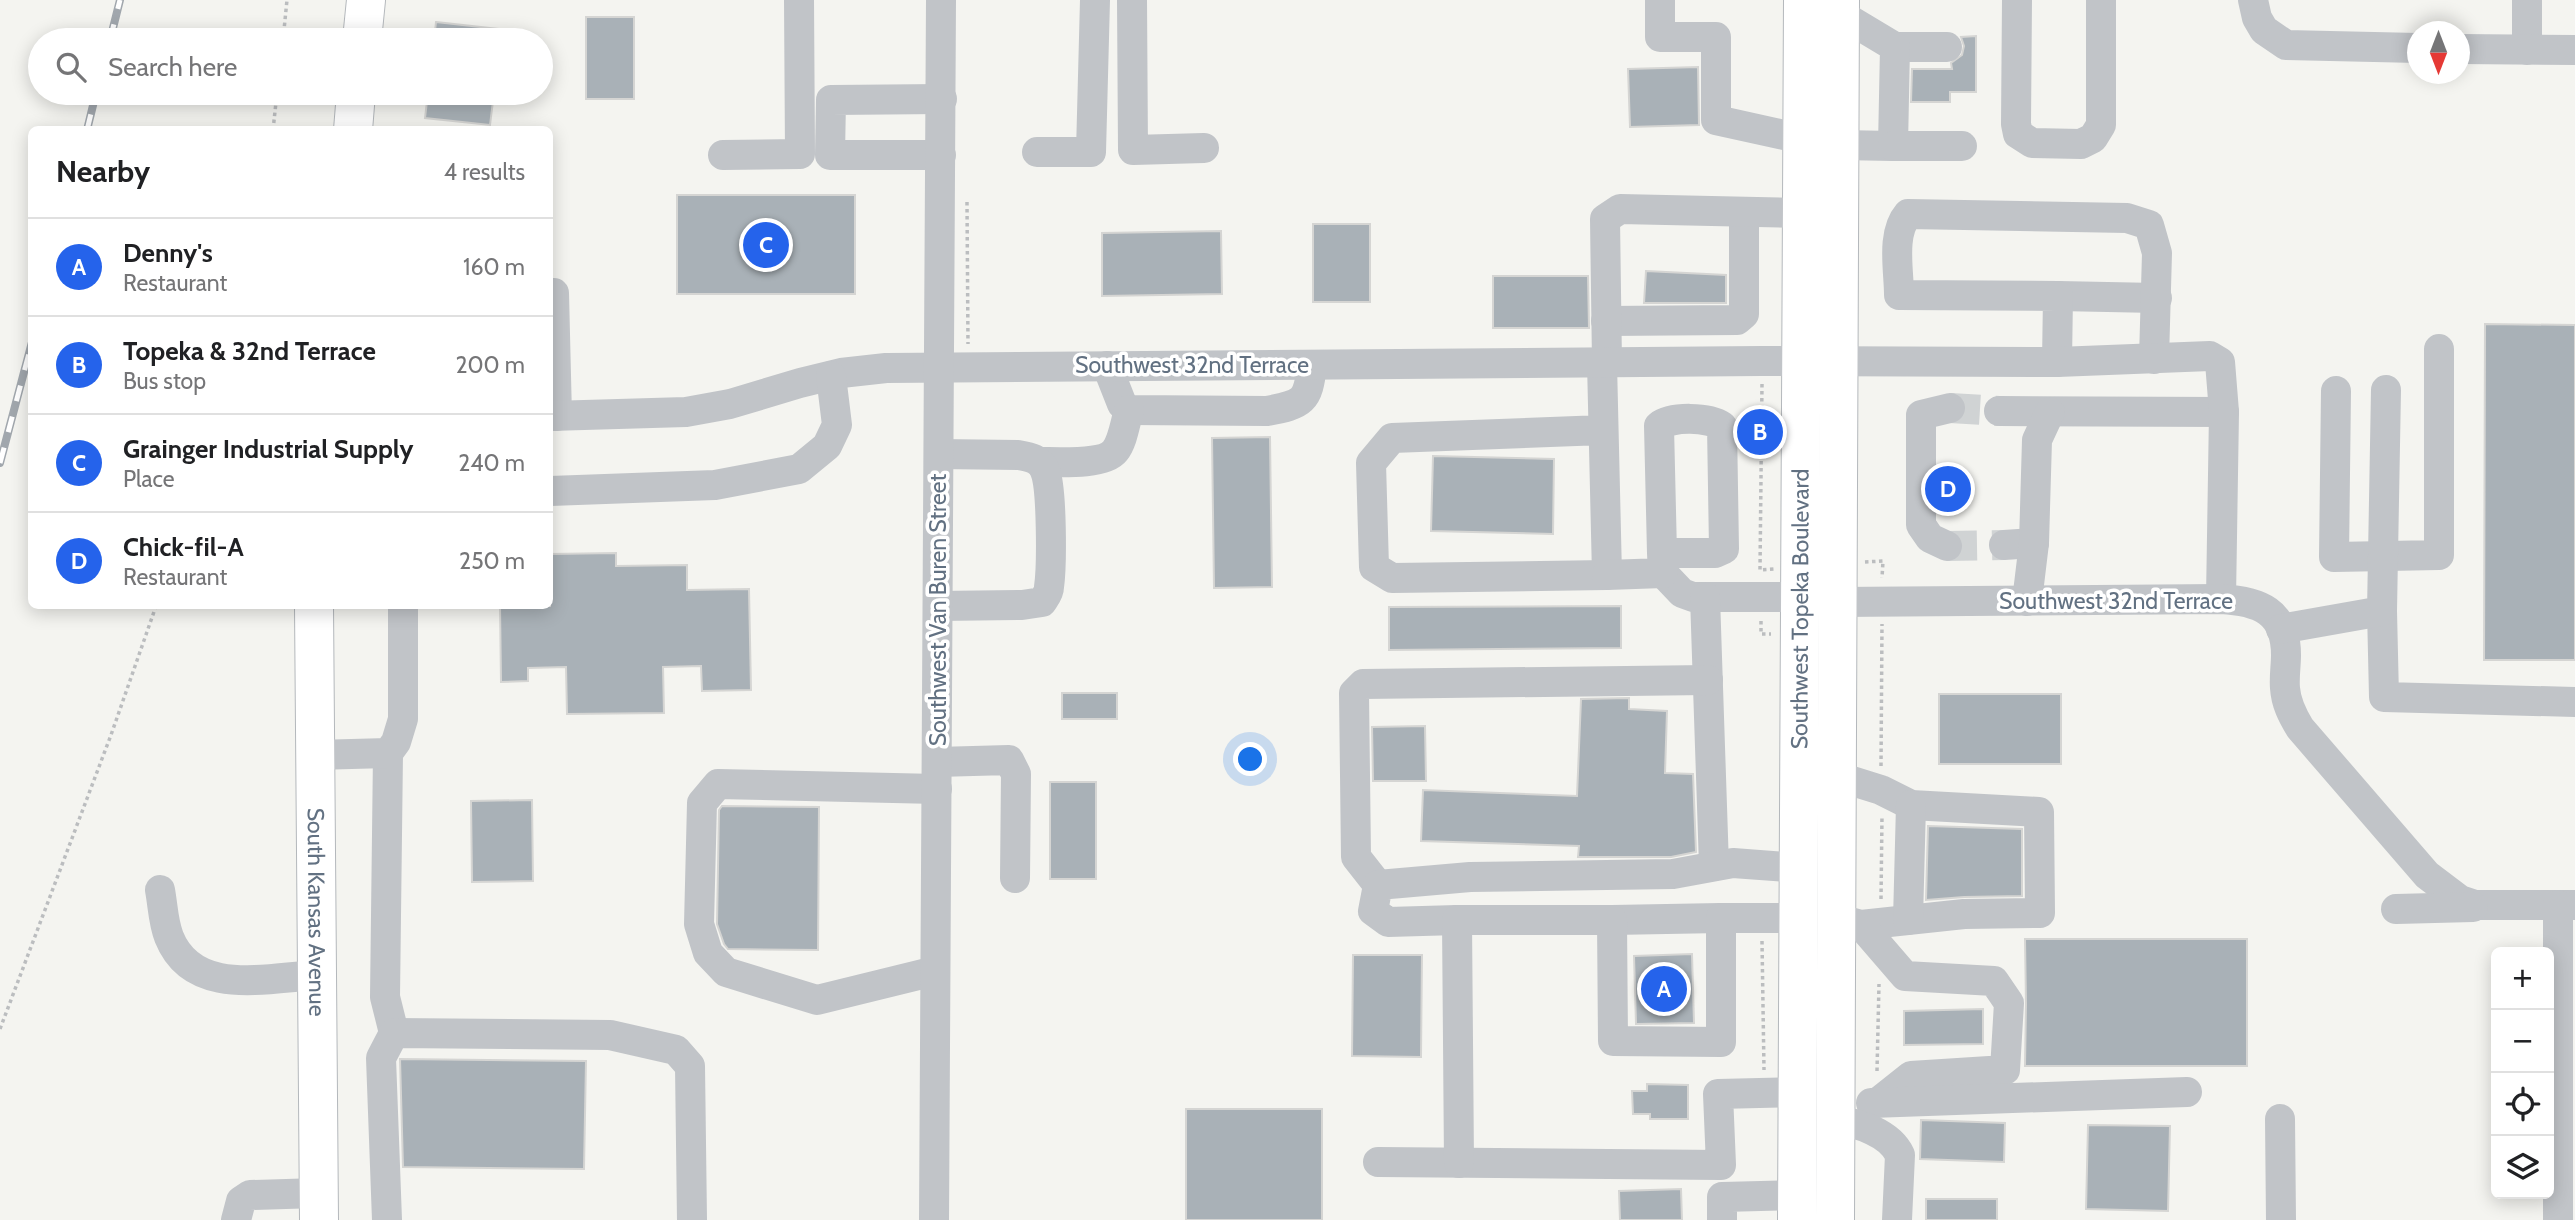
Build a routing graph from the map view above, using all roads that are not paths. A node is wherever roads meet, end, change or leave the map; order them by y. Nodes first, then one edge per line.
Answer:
1 (366, 0) edge
2 (799, 0) edge
3 (941, 0) edge
4 (1095, 0) edge
5 (1132, 0) edge
6 (1660, 0) edge
7 (1803, 0) edge
8 (2017, 0) edge
9 (2101, 0) edge
10 (2253, 0) edge
11 (2527, 0) edge
12 (1840, 7) edge
13 (363, 28) edge
14 (1895, 47) junction
15 (1947, 47) dead end
16 (2407, 48) edge
17 (2470, 49) edge
18 (2527, 50) junction
19 (2575, 50) edge
20 (942, 99) junction
21 (355, 105) edge
22 (353, 126) edge
23 (1802, 139) junction
24 (1840, 145) junction
25 (1893, 146) junction
26 (1962, 146) dead end
27 (1204, 148) dead end
28 (1037, 152) dead end
29 (723, 155) dead end
30 (941, 155) junction
31 (1744, 212) junction
32 (1802, 213) junction
33 (555, 293) dead end
34 (2058, 296) junction
35 (2157, 298) junction
36 (1715, 320) junction
37 (1606, 321) junction
38 (2439, 349) dead end
39 (2154, 359) junction
40 (1717, 362) junction
41 (1801, 362) junction
42 (1839, 362) junction
43 (2057, 362) junction
44 (1604, 363) junction
45 (1312, 365) junction
46 (1107, 366) junction
47 (954, 367) junction
48 (831, 376) junction
49 (2386, 390) dead end
50 (2336, 391) dead end
51 (1950, 408) tunnel mouth
52 (1129, 410) junction
53 (1999, 411) tunnel mouth
54 (2050, 412) junction
55 (2224, 412) junction
56 (553, 416) edge
57 (1603, 430) junction
58 (939, 454) junction
59 (1040, 462) junction
60 (553, 491) edge
61 (2034, 543) junction
62 (2004, 545) tunnel mouth
63 (1947, 546) tunnel mouth
64 (2383, 557) junction
65 (1662, 563) junction
66 (1607, 575) junction
67 (1705, 597) junction
68 (1820, 599) junction
69 (2221, 599) junction
70 (2027, 600) junction
71 (938, 606) junction
72 (314, 609) edge
73 (403, 609) edge
74 (2382, 611) junction
75 (2281, 629) junction
76 (1708, 680) junction
77 (2575, 702) edge
78 (388, 753) junction
79 (315, 755) junction
80 (937, 775) junction
81 (1836, 776) junction
82 (1911, 805) junction
83 (1714, 866) junction
84 (1800, 868) junction
85 (1015, 878) dead end
86 (1378, 885) junction
87 (160, 890) dead end
88 (2567, 905) edge
89 (2489, 906) junction
90 (2396, 909) dead end
91 (1721, 918) junction
92 (1457, 920) junction
93 (1612, 920) junction
94 (1861, 925) junction
95 (935, 971) junction
96 (317, 975) junction
97 (394, 1033) junction
98 (2566, 1086) edge
99 (2187, 1091) dead end
100 (1797, 1097) junction
101 (1877, 1102) junction
102 (1836, 1112) junction
103 (2280, 1119) dead end
104 (1378, 1162) dead end
105 (1458, 1163) junction
106 (1721, 1165) junction
107 (319, 1206) edge
108 (1722, 1208) edge
109 (1797, 1208) edge
110 (236, 1220) edge
111 (387, 1220) edge
112 (692, 1220) edge
113 (934, 1220) edge
114 (1835, 1220) edge
115 (1897, 1220) edge
116 (2281, 1220) edge
117 (2558, 1220) edge

1 - 13 main road
2 - 29 street
3 - 20 street, Southwest Van Buren Street
4 - 28 street
5 - 27 street
6 - 23 street
7 - 23 main road, Southwest Topeka Boulevard
8 - 9 street
10 - 16 street
11 - 18 street
12 - 14 street
12 - 24 main road, Southwest Topeka Boulevard
14 - 15 street
14 - 25 street
17 - 18 street
18 - 19 street
20 - 30 street, Southwest Van Buren Street
20 - 30 street
21 - 22 main road
23 - 32 main road, Southwest Topeka Boulevard
24 - 25 street
24 - 42 main road, Southwest Topeka Boulevard
25 - 26 street
30 - 47 street, Southwest Van Buren Street
31 - 32 street
31 - 36 street
31 - 37 street
32 - 41 main road, Southwest Topeka Boulevard
33 - 56 street
34 - 35 street
34 - 35 street
34 - 43 street
35 - 39 street
36 - 37 street
36 - 40 street
37 - 44 street
38 - 64 street
39 - 43 street, Southwest 32nd Terrace
39 - 55 street, Southwest 32nd Terrace
40 - 41 street, Southwest 32nd Terrace
40 - 44 street, Southwest 32nd Terrace
41 - 42 street, Southwest 32nd Terrace
41 - 68 main road, Southwest Topeka Boulevard
42 - 43 street, Southwest 32nd Terrace
42 - 68 main road, Southwest Topeka Boulevard
44 - 45 street, Southwest 32nd Terrace
44 - 57 street
45 - 46 street, Southwest 32nd Terrace
45 - 52 street
46 - 47 street, Southwest 32nd Terrace
46 - 52 street
47 - 48 street, Southwest 32nd Terrace
47 - 58 street, Southwest Van Buren Street
48 - 56 street, Southwest 32nd Terrace
48 - 60 street
49 - 64 street
50 - 64 street
51 - 63 street
52 - 59 street
53 - 54 street
54 - 55 street
54 - 61 street
55 - 69 street
57 - 66 street
57 - 66 street
58 - 59 street
58 - 71 street, Southwest Van Buren Street
59 - 71 street
61 - 62 street
61 - 70 street
64 - 74 street
65 - 65 street
65 - 66 street
65 - 67 street, Southwest 32nd Terrace
67 - 68 street, Southwest 32nd Terrace
67 - 76 street
68 - 70 street, Southwest 32nd Terrace
68 - 81 main road, Southwest Topeka Boulevard
68 - 84 main road, Southwest Topeka Boulevard
69 - 70 street, Southwest 32nd Terrace
69 - 75 street, Southwest 32nd Terrace
71 - 80 street, Southwest Van Buren Street
72 - 79 main road, South Kansas Avenue
73 - 78 street
74 - 75 street
74 - 77 street
75 - 89 street
76 - 83 street
76 - 86 street
78 - 79 street
78 - 97 street
79 - 96 main road, South Kansas Avenue
80 - 85 street
80 - 95 street, Southwest Van Buren Street
80 - 95 street
81 - 82 street
81 - 94 main road, Southwest Topeka Boulevard
82 - 94 street
82 - 94 street
83 - 84 street
83 - 86 street
84 - 94 main road, Southwest Topeka Boulevard
86 - 92 street
87 - 96 street
88 - 89 street
88 - 98 street
89 - 90 street
91 - 93 street
91 - 93 street
91 - 94 street
92 - 93 street
92 - 105 street
94 - 100 main road, Southwest Topeka Boulevard
94 - 101 street
94 - 102 main road, Southwest Topeka Boulevard
95 - 113 street, Southwest Van Buren Street
96 - 107 main road, South Kansas Avenue
97 - 111 street
97 - 112 street
98 - 117 street
99 - 101 street
100 - 102 main road
100 - 106 street
100 - 109 main road, Southwest Topeka Boulevard
101 - 102 street
102 - 114 main road, Southwest Topeka Boulevard
102 - 115 street
103 - 116 street
104 - 105 street
105 - 106 street
106 - 108 street
107 - 110 street
108 - 109 street

